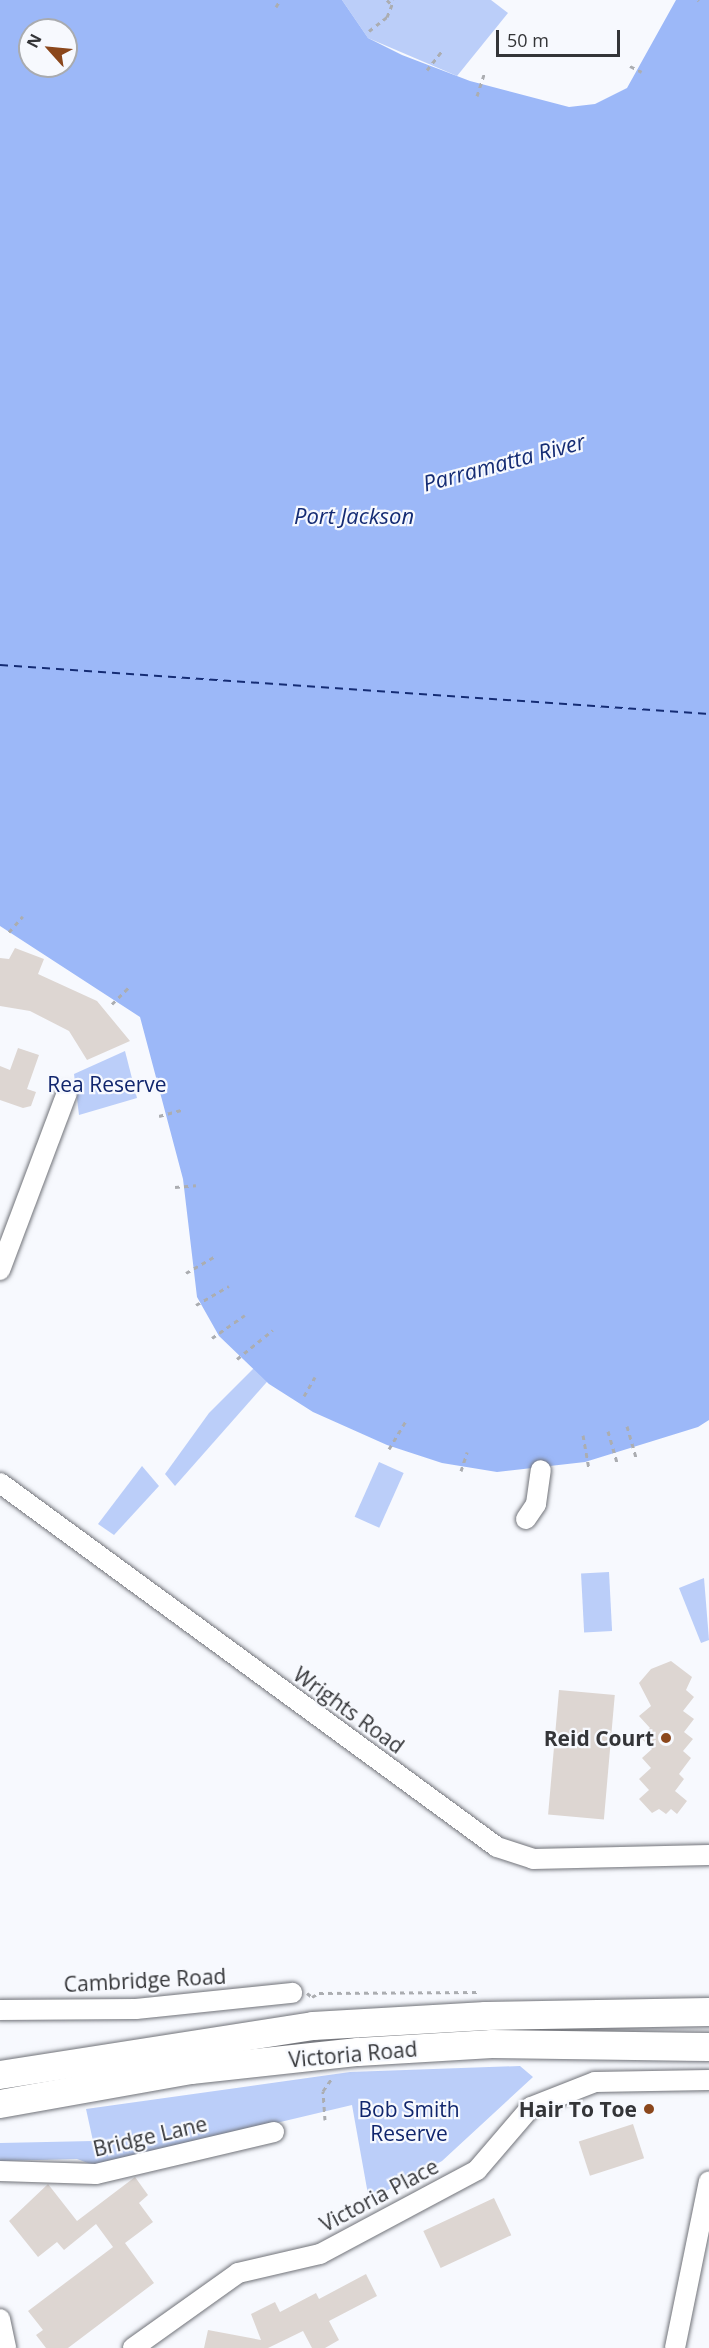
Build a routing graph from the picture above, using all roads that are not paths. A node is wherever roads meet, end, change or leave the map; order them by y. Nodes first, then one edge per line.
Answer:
1 (67, 1093) dead end
2 (0, 1270) edge
3 (541, 1470) dead end
4 (0, 1483) edge
5 (526, 1519) dead end
6 (709, 1855) edge
7 (292, 1993) dead end
8 (0, 2010) edge
9 (709, 2012) edge
10 (709, 2047) edge
11 (0, 2075) edge
12 (709, 2080) edge
13 (0, 2104) edge
14 (274, 2132) dead end
15 (0, 2171) edge
16 (709, 2181) edge
17 (703, 2242) edge
18 (0, 2319) edge
19 (6, 2348) edge
20 (133, 2348) edge
21 (675, 2348) edge

1 - 2 street
3 - 5 street
4 - 6 street, Wrights Road
7 - 8 street, Cambridge Road
9 - 11 highway, Victoria Road
10 - 13 highway, Victoria Road
12 - 20 street, Victoria Place
14 - 15 street, Bridge Lane
16 - 17 street
17 - 21 street
18 - 19 street

